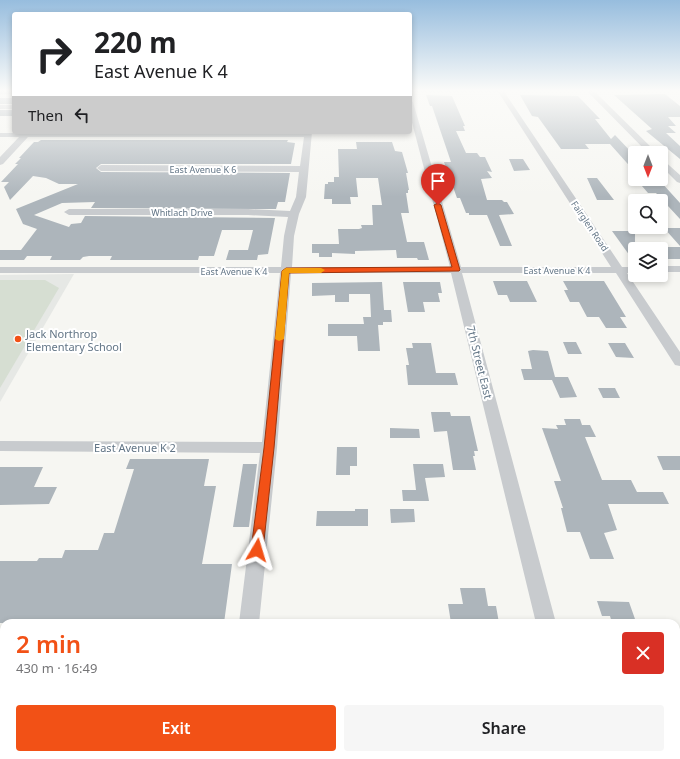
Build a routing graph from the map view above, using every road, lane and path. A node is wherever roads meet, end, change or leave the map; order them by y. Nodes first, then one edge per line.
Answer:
1 (416, 125) edge
2 (524, 125) edge
3 (625, 125) edge
4 (54, 134) edge
5 (307, 134) edge
6 (0, 135) edge
7 (26, 135) junction
8 (646, 146) edge
9 (0, 162) edge
10 (101, 168) dead end
11 (668, 168) edge
12 (304, 169) junction
13 (680, 180) edge
14 (69, 212) dead end
15 (294, 214) junction
16 (680, 269) edge
17 (0, 270) edge
18 (456, 270) junction
19 (620, 270) junction
20 (628, 270) edge
21 (668, 270) edge
22 (286, 271) junction
23 (680, 362) edge
24 (0, 446) edge
25 (269, 448) junction
26 (249, 619) edge
27 (545, 619) edge

1 - 18 street, 7th Street East
2 - 19 street, Fairglen Road
3 - 8 street
4 - 7 street
5 - 12 street
6 - 7 street
7 - 9 street
10 - 12 street, East Avenue K 6
11 - 13 street
12 - 15 street
14 - 15 street, Whitlach Drive
15 - 22 street
16 - 21 street
17 - 22 street, East Avenue K 4
18 - 19 street, East Avenue K 4
18 - 22 street, East Avenue K 4
18 - 27 street, 7th Street East
19 - 20 street, East Avenue K 4
19 - 23 street, Fairglen Road
22 - 25 street
24 - 25 street, East Avenue K 2
25 - 26 street

